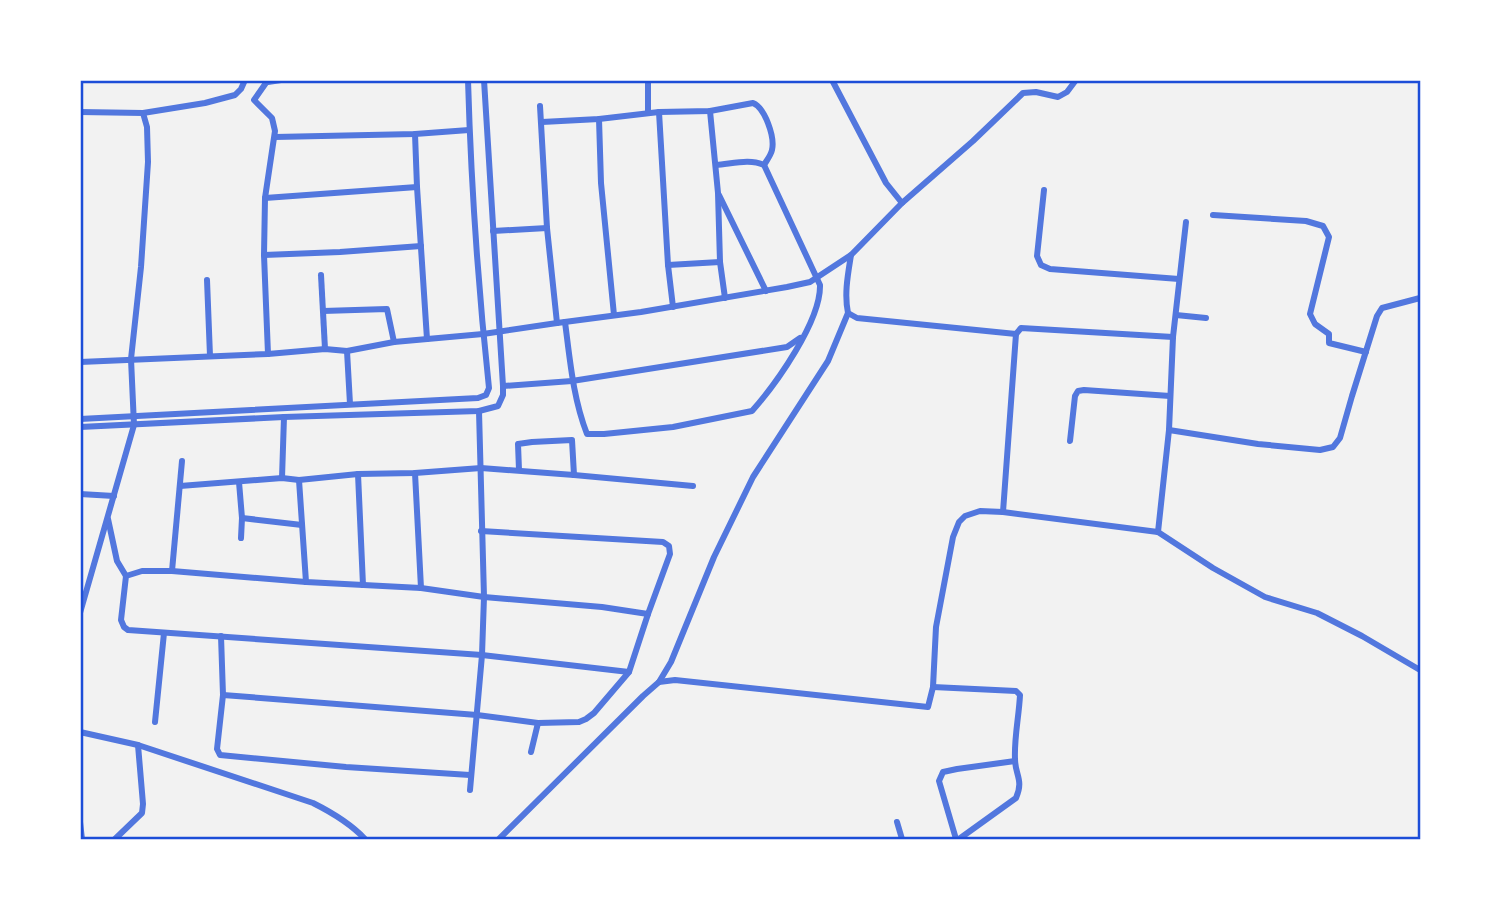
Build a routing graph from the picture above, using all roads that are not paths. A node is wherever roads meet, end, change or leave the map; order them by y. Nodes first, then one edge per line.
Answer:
1 (245, 80) edge
2 (281, 80) edge
3 (468, 80) edge
4 (484, 80) edge
5 (648, 80) edge
6 (832, 80) edge
7 (1076, 80) edge
8 (268, 81) edge
9 (241, 89) junction
10 (254, 100) junction
11 (540, 106) dead end
12 (710, 111) junction
13 (80, 112) edge
14 (659, 112) junction
15 (143, 113) junction
16 (648, 113) junction
17 (599, 119) junction
18 (542, 122) junction
19 (469, 130) junction
20 (415, 134) junction
21 (275, 138) junction
22 (716, 165) junction
23 (764, 165) junction
24 (416, 187) junction
25 (1044, 190) dead end
26 (718, 193) junction
27 (265, 198) junction
28 (902, 203) junction
29 (1213, 215) dead end
30 (1186, 222) dead end
31 (547, 228) junction
32 (493, 231) junction
33 (421, 246) junction
34 (264, 255) junction
35 (851, 256) junction
36 (720, 262) junction
37 (668, 265) junction
38 (321, 275) dead end
39 (817, 278) junction
40 (1179, 279) junction
41 (206, 280) dead end
42 (766, 291) junction
43 (725, 298) junction
44 (1420, 298) edge
45 (673, 307) junction
46 (323, 311) junction
47 (848, 313) junction
48 (614, 315) junction
49 (1176, 315) junction
50 (1206, 318) dead end
51 (565, 322) junction
52 (556, 323) junction
53 (499, 331) junction
54 (483, 334) junction
55 (1016, 334) junction
56 (803, 337) junction
57 (1173, 337) junction
58 (427, 339) junction
59 (394, 342) junction
60 (325, 349) junction
61 (347, 351) junction
62 (1366, 352) junction
63 (268, 354) junction
64 (209, 356) junction
65 (131, 359) junction
66 (80, 362) edge
67 (572, 381) junction
68 (503, 386) junction
69 (1170, 396) junction
70 (350, 404) junction
71 (479, 411) junction
72 (134, 416) junction
73 (284, 417) junction
74 (80, 419) edge
75 (135, 425) junction
76 (80, 427) edge
77 (1169, 430) junction
78 (1070, 441) dead end
79 (182, 461) dead end
80 (481, 468) junction
81 (519, 470) junction
82 (415, 473) junction
83 (358, 474) junction
84 (574, 475) junction
85 (282, 478) junction
86 (299, 480) junction
87 (239, 482) junction
88 (180, 486) junction
89 (693, 486) dead end
90 (80, 494) edge
91 (114, 496) junction
92 (1003, 512) junction
93 (242, 518) junction
94 (107, 519) junction
95 (302, 525) junction
96 (481, 531) junction
97 (1158, 531) junction
98 (241, 538) dead end
99 (172, 571) junction
100 (126, 576) junction
101 (306, 582) junction
102 (363, 585) junction
103 (421, 588) junction
104 (484, 597) junction
105 (80, 613) edge
106 (648, 614) junction
107 (164, 633) junction
108 (221, 636) junction
109 (482, 655) junction
110 (1420, 670) edge
111 (629, 672) junction
112 (659, 682) junction
113 (933, 687) junction
114 (223, 695) junction
115 (477, 715) junction
116 (155, 722) dead end
117 (538, 723) junction
118 (80, 732) edge
119 (138, 745) junction
120 (531, 752) dead end
121 (1015, 761) junction
122 (470, 775) junction
123 (470, 790) dead end
124 (80, 822) edge
125 (897, 822) dead end
126 (82, 839) edge
127 (115, 839) edge
128 (365, 839) edge
129 (500, 839) edge
130 (902, 839) edge
131 (957, 839) edge

1 - 9 street
2 - 8 street
3 - 19 street
4 - 32 street
5 - 16 street
6 - 28 street
7 - 28 street
8 - 10 street
9 - 10 street
9 - 15 street
10 - 21 street
11 - 18 street
12 - 14 street
12 - 22 street
12 - 23 street
13 - 15 street
14 - 16 street
14 - 37 street
15 - 65 street
16 - 17 street
17 - 18 street
17 - 48 street
18 - 31 street
19 - 20 street
19 - 54 street
20 - 21 street
20 - 24 street
21 - 27 street
22 - 23 street
22 - 26 street
23 - 39 street
24 - 27 street
24 - 33 street
25 - 40 street
26 - 36 street
26 - 42 street
27 - 34 street
28 - 35 street
29 - 62 street
30 - 40 street
31 - 32 street
31 - 52 street
32 - 53 street
33 - 34 street
33 - 58 street
34 - 63 street
35 - 39 street
35 - 47 street
36 - 37 street
36 - 43 street
37 - 45 street
38 - 46 street
39 - 42 street
39 - 56 street
40 - 49 street
41 - 64 street
42 - 43 street
43 - 45 street
44 - 62 street
45 - 48 street
46 - 59 street
46 - 60 street
47 - 55 street
47 - 112 street
48 - 51 street
49 - 50 street
49 - 57 street
51 - 52 street
51 - 67 street
52 - 53 street
53 - 54 street
53 - 68 street
54 - 58 street
54 - 70 street
55 - 57 street
55 - 92 street
56 - 67 street
56 - 67 street
57 - 69 street
58 - 59 street
59 - 61 street
60 - 61 street
60 - 63 street
61 - 70 street
62 - 77 street
63 - 64 street
64 - 65 street
65 - 66 street
65 - 72 street
67 - 68 street
68 - 71 street
69 - 77 street
69 - 78 street
70 - 72 street
71 - 73 street
71 - 80 street
72 - 74 street
72 - 75 street
73 - 75 street
73 - 85 street
75 - 76 street
75 - 91 street
77 - 97 street
79 - 88 street
80 - 81 street
80 - 82 street
80 - 96 street
81 - 84 street
81 - 84 street
82 - 83 street
82 - 103 street
83 - 86 street
83 - 102 street
84 - 89 street
85 - 86 street
85 - 87 street
86 - 95 street
87 - 88 street
87 - 93 street
88 - 99 street
90 - 91 street
91 - 94 street
92 - 97 street
92 - 113 street
93 - 95 street
93 - 98 street
94 - 100 street
94 - 105 street
95 - 101 street
96 - 104 street
96 - 106 street
97 - 110 street
99 - 100 street
99 - 101 street
100 - 107 street
101 - 102 street
102 - 103 street
103 - 104 street
104 - 106 street
104 - 109 street
106 - 111 street
107 - 108 street
107 - 116 street
108 - 109 street
108 - 114 street
109 - 111 street
109 - 115 street
111 - 117 street
112 - 113 street
112 - 129 street
113 - 121 street
114 - 115 street
114 - 122 street
115 - 117 street
115 - 122 street
117 - 120 street
118 - 119 street
119 - 127 street
119 - 128 street
121 - 131 street
121 - 131 street
122 - 123 street
124 - 126 street
125 - 130 street

